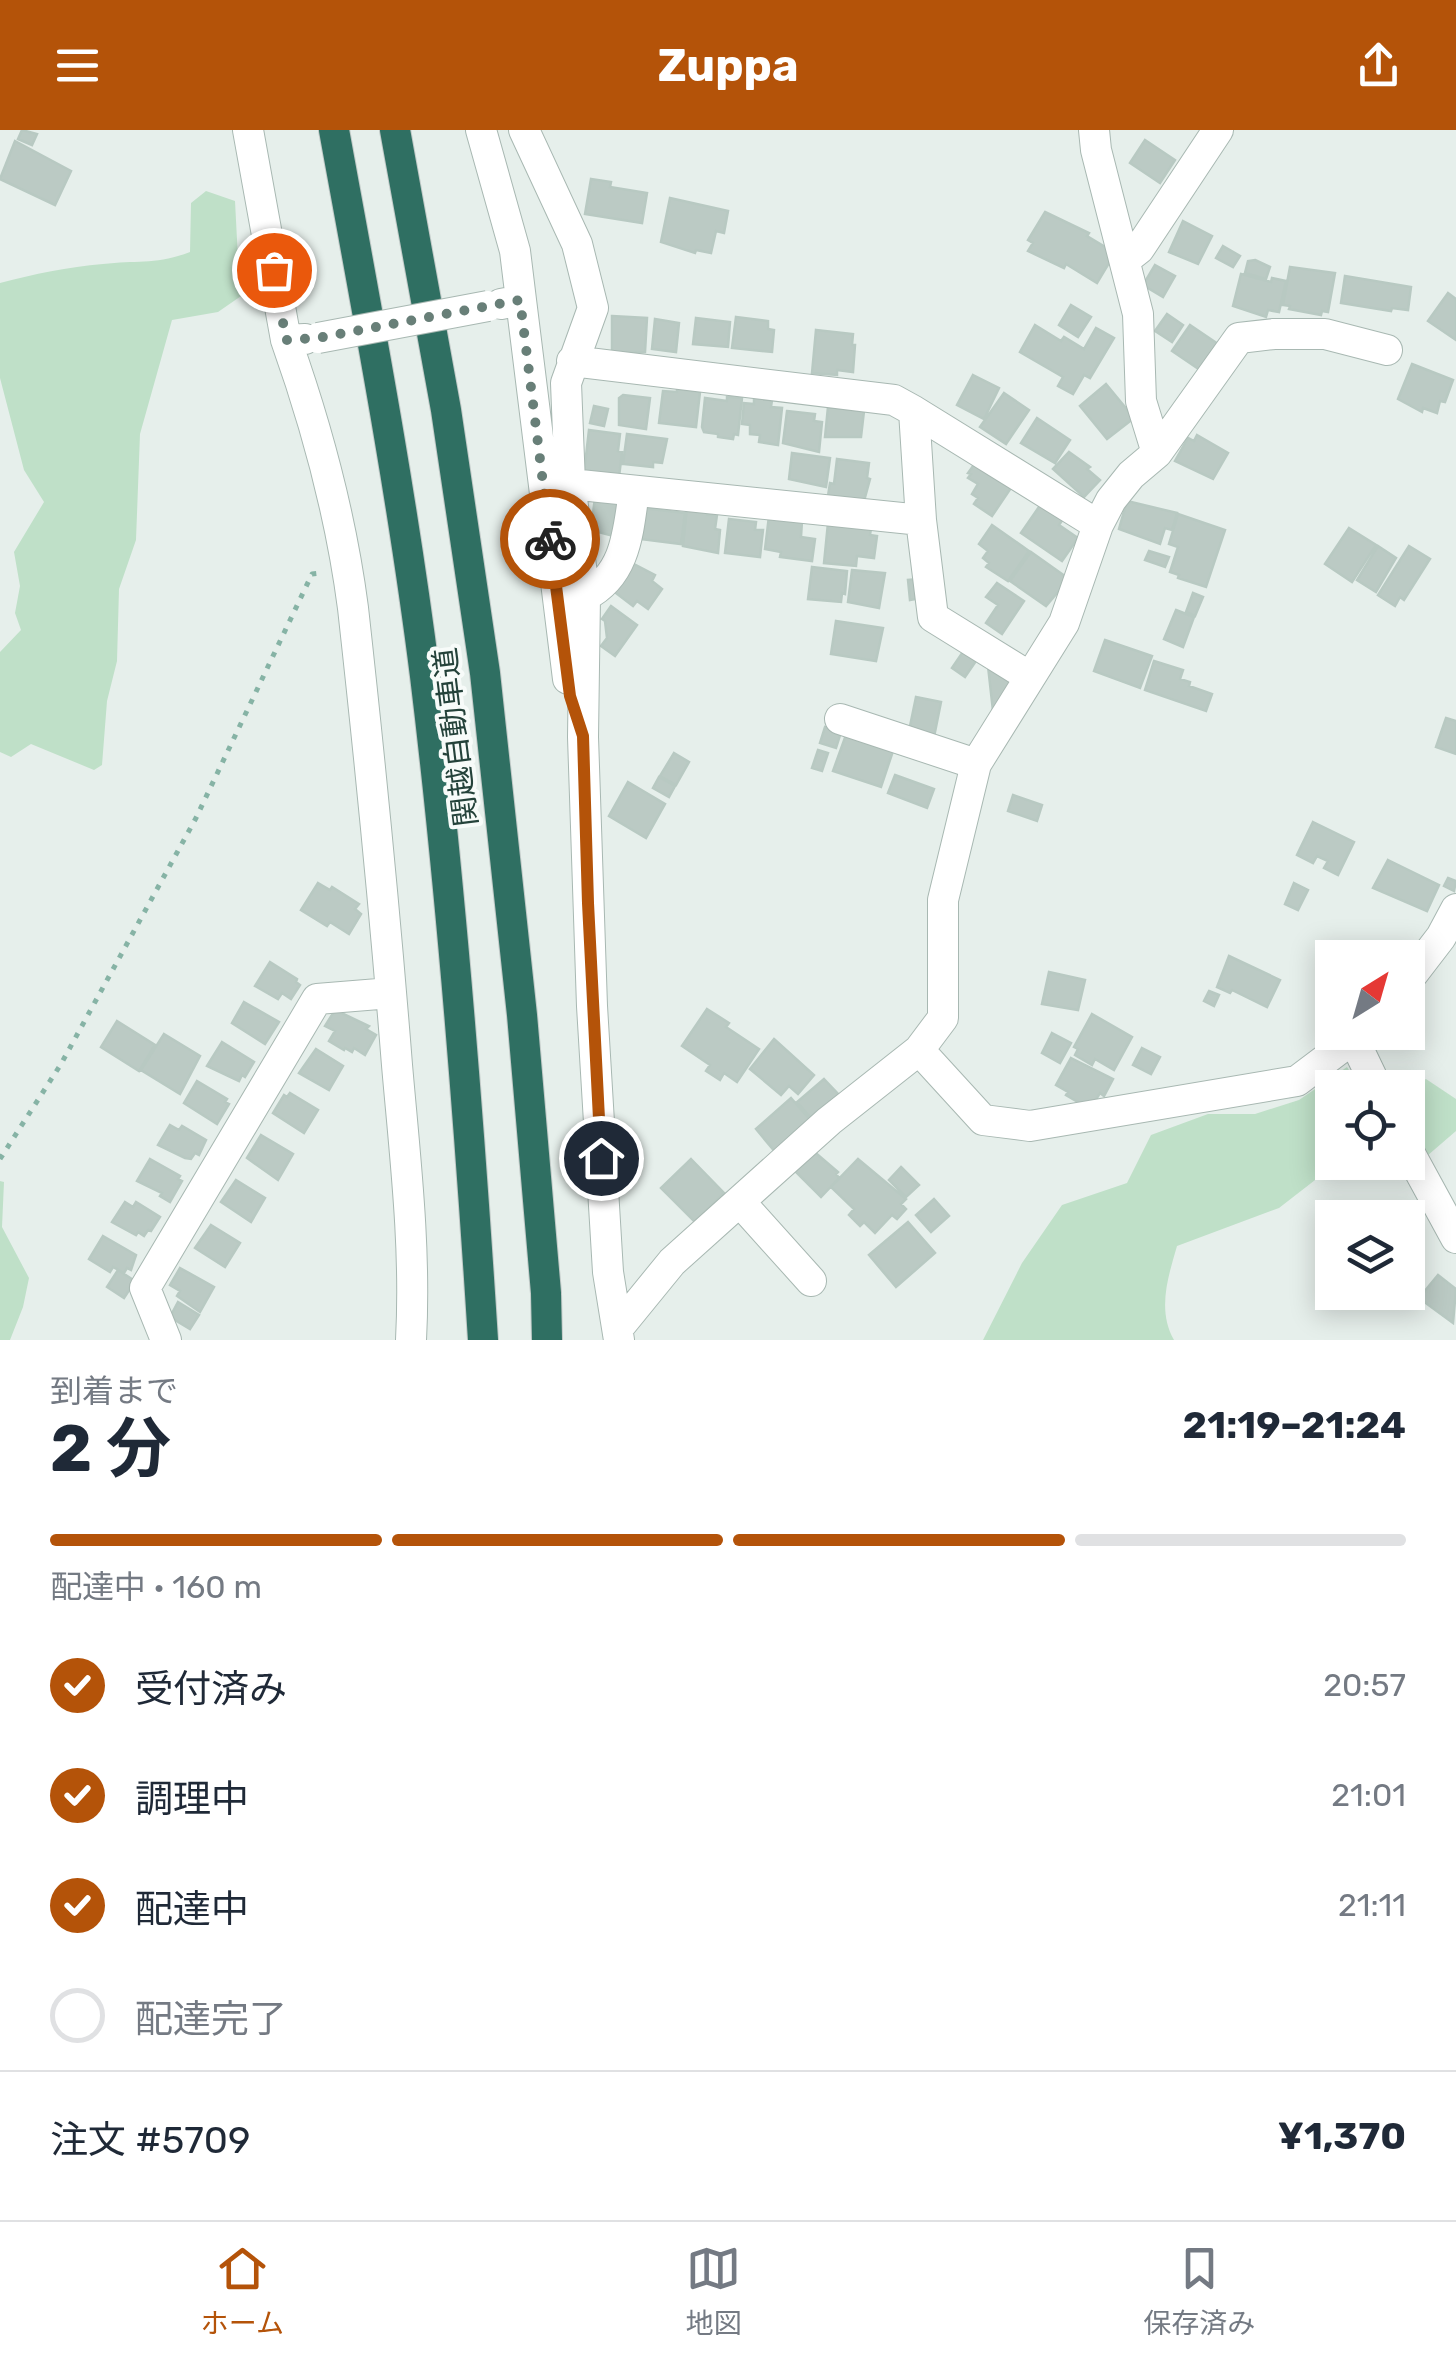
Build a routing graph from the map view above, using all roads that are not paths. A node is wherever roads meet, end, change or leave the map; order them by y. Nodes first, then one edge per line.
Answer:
1 (248, 130) edge
2 (334, 130) edge
3 (396, 130) edge
4 (481, 130) edge
5 (524, 130) edge
6 (1094, 130) edge
7 (1218, 130) edge
8 (1125, 260) junction
9 (520, 300) junction
10 (286, 340) junction
11 (1387, 350) dead end
12 (572, 360) junction
13 (914, 411) junction
14 (1157, 453) junction
15 (570, 484) junction
16 (634, 491) junction
17 (921, 520) junction
18 (1098, 525) junction
19 (584, 596) junction
20 (1030, 677) junction
21 (840, 719) dead end
22 (583, 736) junction
23 (976, 764) junction
24 (1456, 909) edge
25 (1425, 958) edge
26 (391, 993) junction
27 (919, 1050) junction
28 (1339, 1050) edge
29 (1424, 1180) edge
30 (740, 1202) junction
31 (1456, 1238) edge
32 (812, 1282) dead end
33 (619, 1334) edge
34 (166, 1340) edge
35 (411, 1340) edge
36 (483, 1340) edge
37 (547, 1340) edge

1 - 10 street
2 - 36 highway, 関越自動車道
3 - 37 highway, 関越自動車道
4 - 9 street
5 - 12 street
6 - 8 street
7 - 8 street
8 - 14 street
9 - 10 street, bridge
9 - 22 street
10 - 26 street
11 - 14 street
12 - 13 street
12 - 15 street
13 - 17 street
13 - 18 street
14 - 18 street
15 - 16 street
15 - 19 street
16 - 17 street
16 - 19 street
17 - 20 street
18 - 20 street
19 - 22 street
20 - 23 street
21 - 23 street
22 - 33 street
23 - 27 street
24 - 25 street
26 - 34 street
26 - 35 street
27 - 28 street
27 - 30 street
29 - 31 street
30 - 32 street
30 - 33 street

